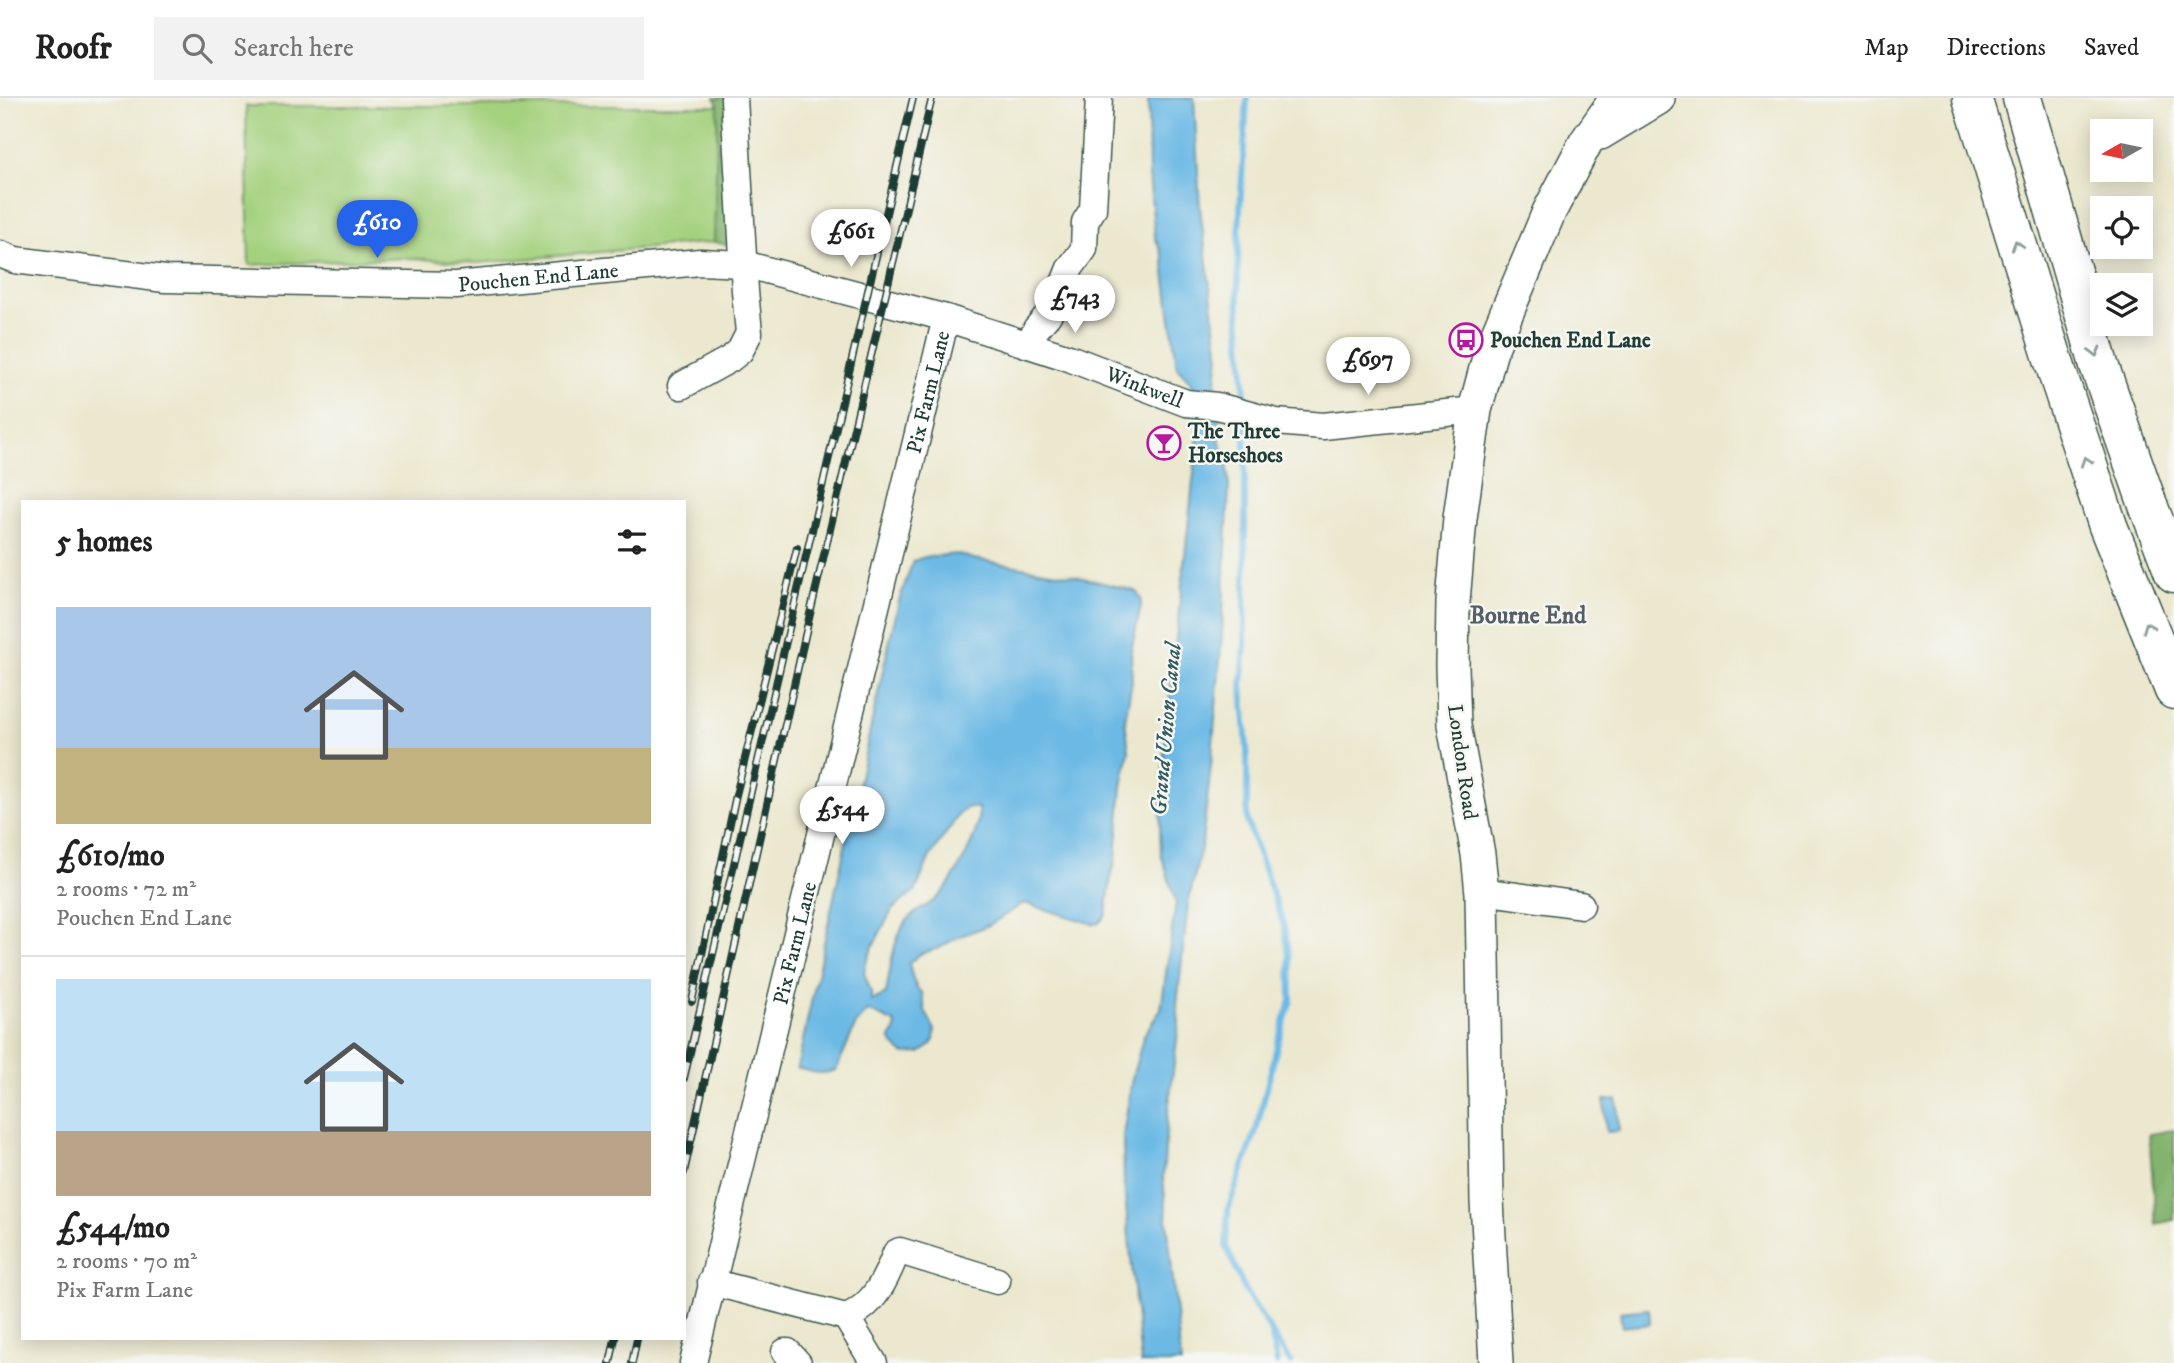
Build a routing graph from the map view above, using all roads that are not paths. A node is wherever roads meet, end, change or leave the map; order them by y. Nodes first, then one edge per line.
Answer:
1 (734, 98) edge
2 (1099, 98) edge
3 (1618, 98) edge
4 (1658, 98) edge
5 (1972, 98) edge
6 (2022, 98) edge
7 (2028, 98) edge
8 (1586, 142) junction
9 (2042, 163) junction
10 (0, 254) edge
11 (744, 264) junction
12 (946, 318) junction
13 (1029, 345) junction
14 (681, 386) dead end
15 (1475, 410) junction
16 (2174, 573) edge
17 (2174, 690) edge
18 (1482, 893) junction
19 (1581, 905) dead end
20 (997, 1281) dead end
21 (711, 1282) junction
22 (846, 1317) junction
23 (693, 1363) edge
24 (874, 1363) edge
25 (1496, 1363) edge

1 - 11 street
2 - 13 street
3 - 8 main road, London Road
4 - 8 main road
17 -> 5 highway
6 - 9 highway
7 - 9 highway
8 - 15 main road, London Road
9 -> 16 highway
10 - 11 street, Pouchen End Lane
11 - 12 street, Pouchen End Lane
11 - 14 street
12 - 13 street, Winkwell
12 - 21 street, Pix Farm Lane
13 - 15 street, Winkwell
15 - 18 main road, London Road
18 - 19 street
18 - 25 main road, London Road
20 - 22 street
21 - 22 street
21 - 23 street, Pix Farm Lane
22 - 24 street

